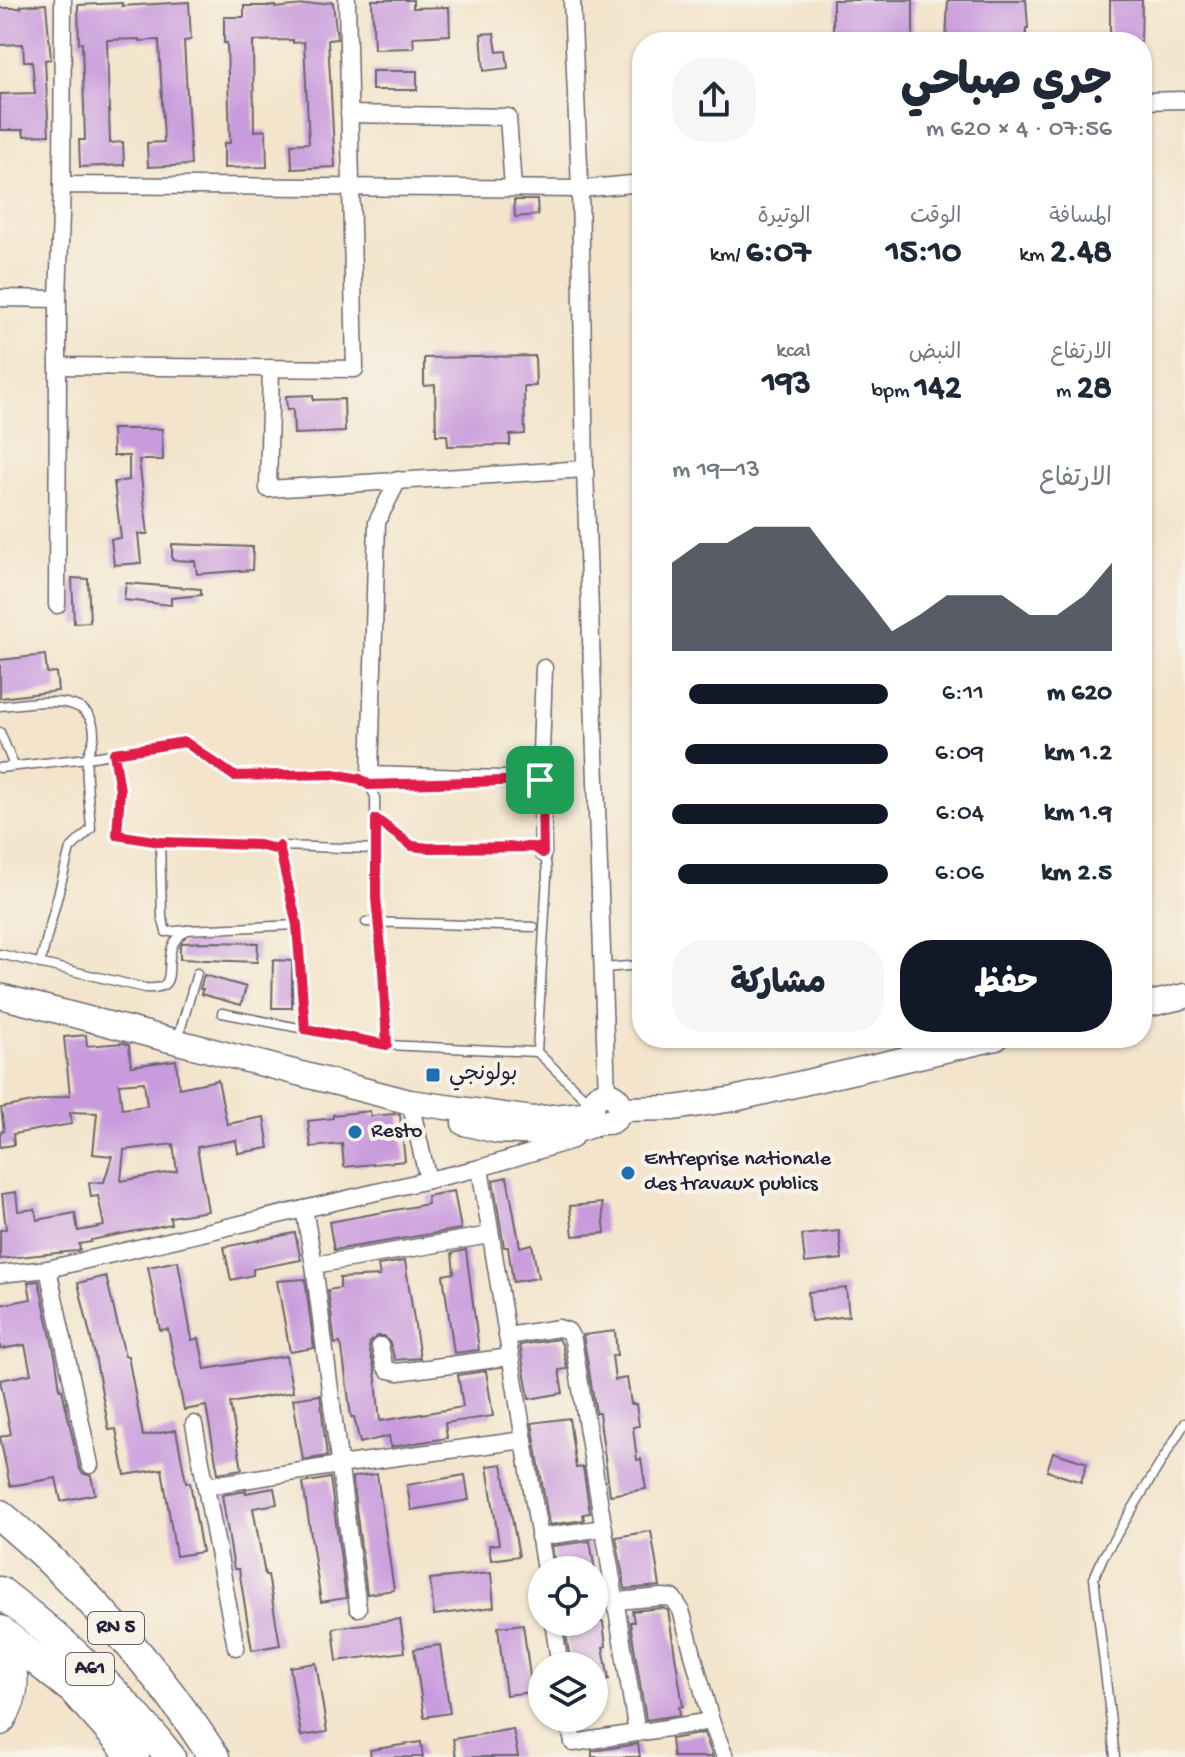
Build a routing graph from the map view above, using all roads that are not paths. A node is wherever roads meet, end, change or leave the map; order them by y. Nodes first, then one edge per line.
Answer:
1 (63, 0) edge
2 (347, 0) edge
3 (572, 0) edge
4 (1185, 100) edge
5 (1152, 101) edge
6 (349, 114) junction
7 (632, 184) edge
8 (62, 185) junction
9 (351, 186) junction
10 (513, 188) junction
11 (580, 189) junction
12 (0, 298) edge
13 (58, 299) junction
14 (58, 366) junction
15 (271, 368) junction
16 (585, 469) junction
17 (398, 480) junction
18 (57, 605) dead end
19 (544, 668) dead end
20 (0, 706) edge
21 (0, 732) edge
22 (114, 753) junction
23 (87, 758) junction
24 (14, 766) junction
25 (0, 768) edge
26 (540, 780) junction
27 (369, 785) junction
28 (376, 819) junction
29 (160, 842) junction
30 (279, 846) junction
31 (376, 849) junction
32 (543, 853) junction
33 (378, 921) junction
34 (366, 922) dead end
35 (297, 925) junction
36 (534, 927) dead end
37 (187, 930) junction
38 (0, 954) edge
39 (40, 964) junction
40 (632, 966) edge
41 (603, 968) junction
42 (197, 973) dead end
43 (0, 996) edge
44 (1185, 996) edge
45 (1152, 1004) edge
46 (222, 1013) dead end
47 (305, 1029) junction
48 (177, 1040) junction
49 (387, 1045) junction
50 (911, 1048) edge
51 (537, 1052) junction
52 (410, 1102) junction
53 (604, 1111) junction
54 (480, 1168) junction
55 (428, 1180) junction
56 (304, 1209) junction
57 (490, 1235) junction
58 (314, 1265) junction
59 (48, 1269) junction
60 (0, 1274) edge
61 (507, 1336) junction
62 (380, 1346) dead end
63 (510, 1357) junction
64 (1185, 1423) edge
65 (194, 1424) dead end
66 (524, 1440) junction
67 (90, 1465) dead end
68 (339, 1465) junction
69 (206, 1486) junction
70 (0, 1515) edge
71 (604, 1528) junction
72 (539, 1537) junction
73 (542, 1556) edge
74 (0, 1592) edge
75 (616, 1601) junction
76 (358, 1608) dead end
77 (0, 1631) edge
78 (0, 1645) edge
79 (236, 1647) dead end
80 (0, 1720) edge
81 (711, 1721) junction
82 (571, 1732) edge
83 (637, 1733) junction
84 (134, 1757) edge
85 (170, 1757) edge
86 (214, 1757) edge
87 (725, 1757) edge
88 (1115, 1757) edge

1 - 8 street
2 - 6 street
3 - 11 street
4 - 5 street
6 - 9 street
6 - 10 street
7 - 11 street
8 - 9 street
8 - 13 street
9 - 10 street
9 - 15 street
10 - 11 street
11 - 16 street
12 - 13 street
13 - 14 street
14 - 15 street
14 - 18 street
15 - 17 street
16 - 17 street
16 - 41 street
17 - 26 street
19 - 26 street
20 - 23 lane
21 - 24 lane
22 - 23 lane
22 - 27 lane
22 - 29 lane
23 - 24 lane
23 - 39 lane
24 - 25 lane
26 - 27 lane
26 - 32 street
27 - 28 lane
28 - 31 lane
28 - 32 lane
29 - 30 lane
29 - 37 lane
30 - 31 lane
30 - 35 lane
31 - 33 lane
32 - 51 lane
33 - 34 lane
33 - 36 lane
33 - 49 lane
35 - 37 lane
35 - 47 lane
37 - 39 lane
38 - 39 lane
40 - 41 lane
41 - 53 street
42 - 48 lane
43 - 48 main road
44 - 45 main road
46 - 47 lane
47 - 49 lane
48 - 52 main road
49 - 51 lane
50 - 53 main road
51 - 53 lane
52 - 53 main road
52 - 55 street
53 - 54 street
54 - 55 street
54 - 57 street
55 - 56 street
56 - 58 street
56 - 59 street
57 - 58 street
57 - 61 street
58 - 68 street
59 - 60 street
59 - 67 street
61 - 63 street
61 - 71 street
62 - 63 street
63 - 66 street
64 - 88 lane
65 - 69 street
66 - 68 street
66 - 72 street
68 - 69 street
68 - 76 street
69 - 79 street
70 - 86 highway, RN 5
71 - 72 street
71 - 75 street
72 - 73 street
74 - 85 highway, A61
75 - 81 street
75 - 83 street
77 - 84 highway, A61
78 - 80 highway
81 - 83 street
81 - 87 street
82 - 83 street

